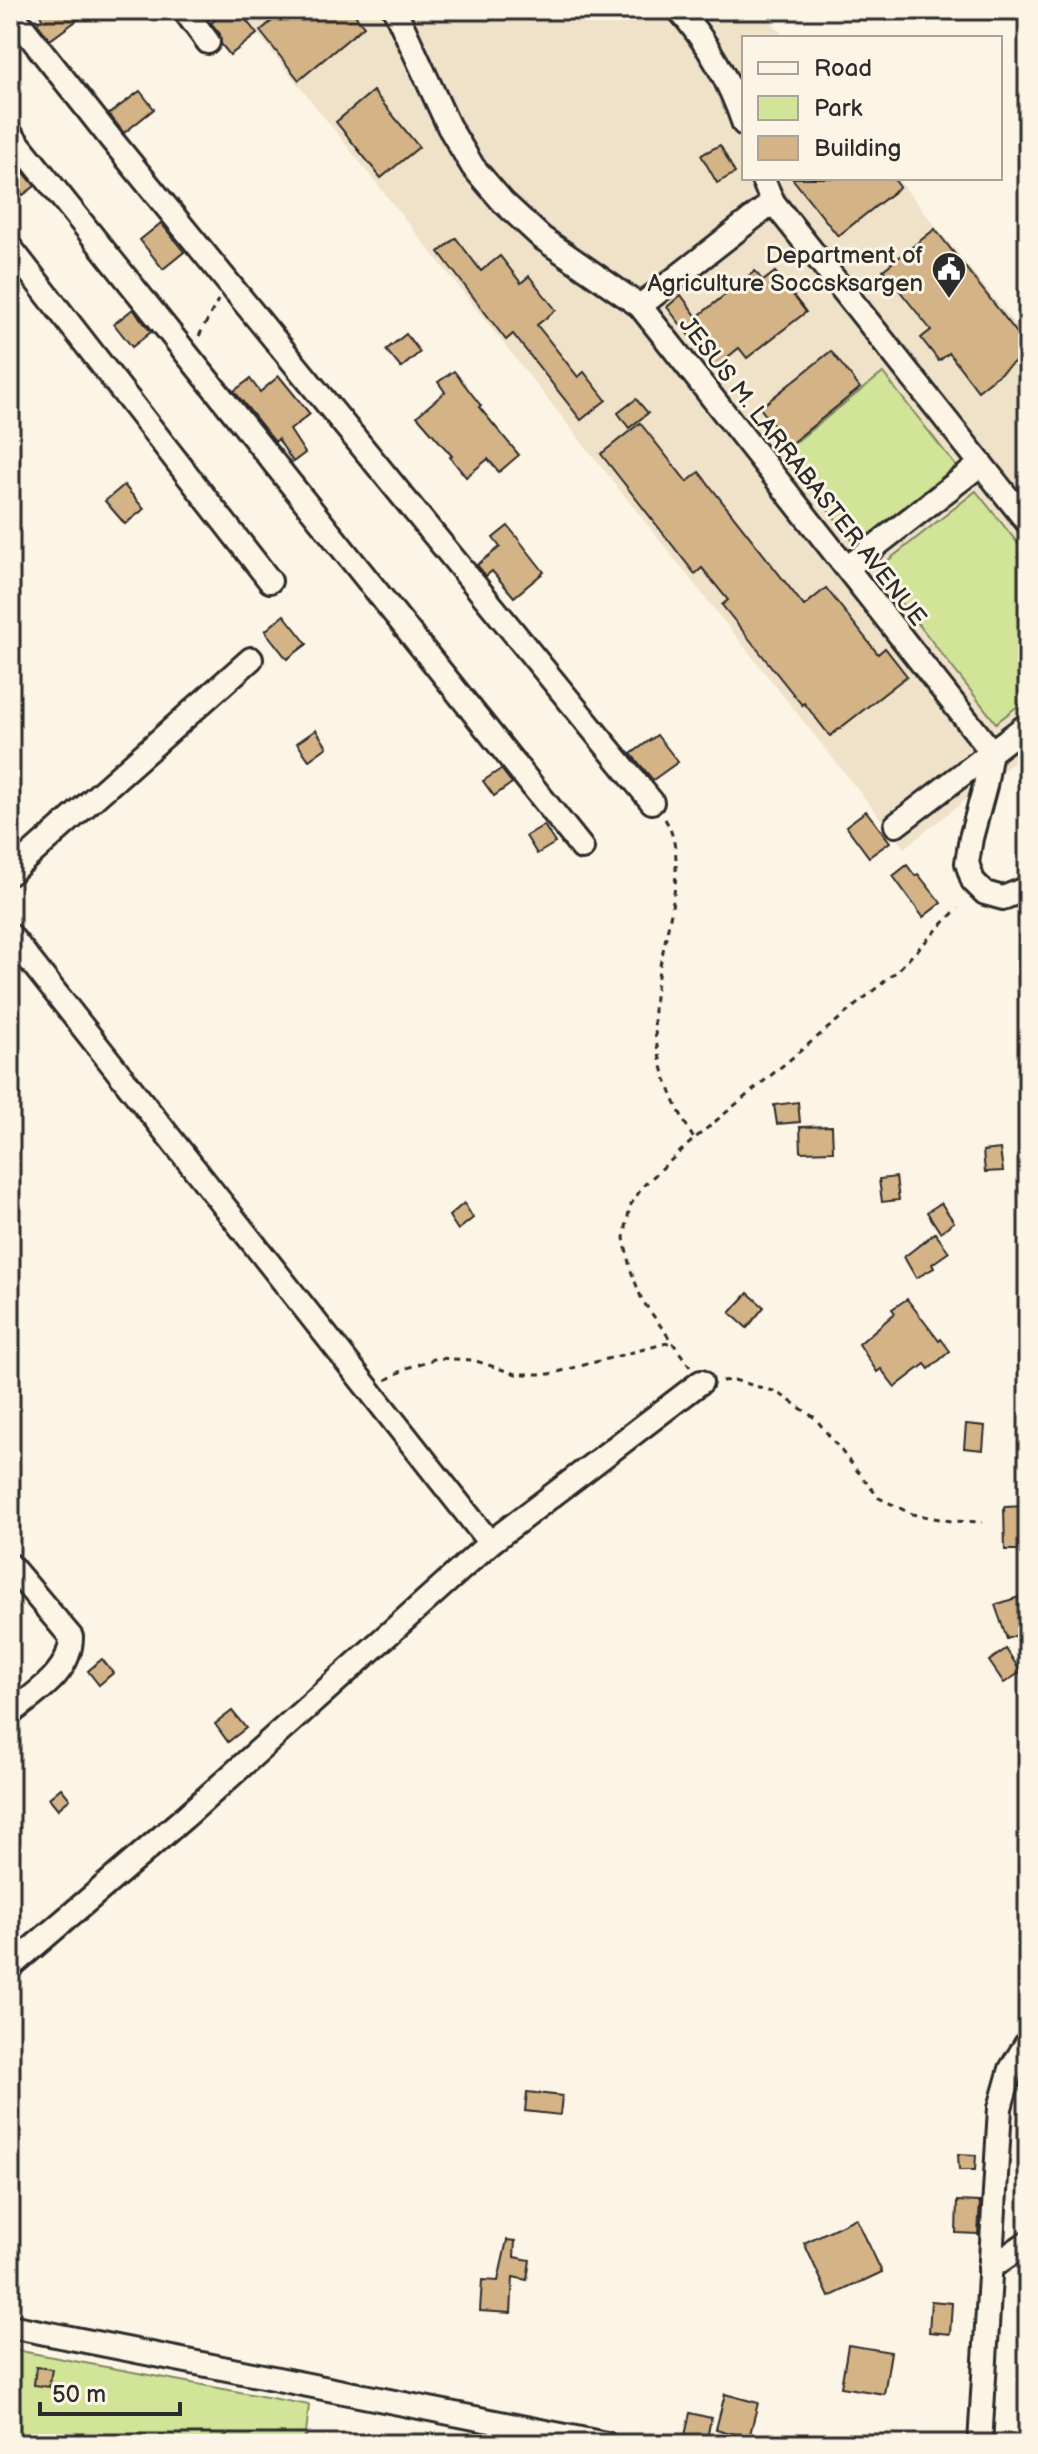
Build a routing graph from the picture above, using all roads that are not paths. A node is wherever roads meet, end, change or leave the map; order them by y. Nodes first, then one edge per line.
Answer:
1 (184, 10) edge
2 (395, 10) edge
3 (679, 10) edge
4 (10, 11) edge
5 (208, 42) dead end
6 (742, 118) edge
7 (10, 133) edge
8 (763, 180) edge
9 (773, 202) junction
10 (10, 247) edge
11 (640, 306) junction
12 (981, 464) junction
13 (1028, 523) edge
14 (847, 568) junction
15 (270, 581) dead end
16 (251, 659) dead end
17 (1028, 724) edge
18 (991, 751) junction
19 (652, 802) road end
20 (896, 825) dead end
21 (582, 848) dead end
22 (10, 873) edge
23 (1028, 888) edge
24 (10, 935) edge
25 (701, 1382) road end
26 (490, 1543) junction
27 (10, 1565) edge
28 (10, 1714) edge
29 (10, 1967) edge
30 (1028, 2041) edge
31 (1028, 2242) edge
32 (990, 2268) junction
33 (10, 2326) edge
34 (606, 2444) edge
35 (980, 2444) edge

1 - 5 street
2 - 11 street, JESUS M. LARRABASTER AVENUE
3 - 6 street
4 - 19 street
7 - 21 street
8 - 9 street
9 - 11 street
9 - 12 street
10 - 15 street
11 - 14 street, JESUS M. LARRABASTER AVENUE
12 - 13 street
12 - 14 street
14 - 18 street, JESUS M. LARRABASTER AVENUE
16 - 22 street
17 - 18 street
18 - 20 street
18 - 23 street
24 - 26 street
25 - 26 street
26 - 29 street
27 - 28 street
30 - 32 street
31 - 32 street
32 - 35 street
33 - 34 street

